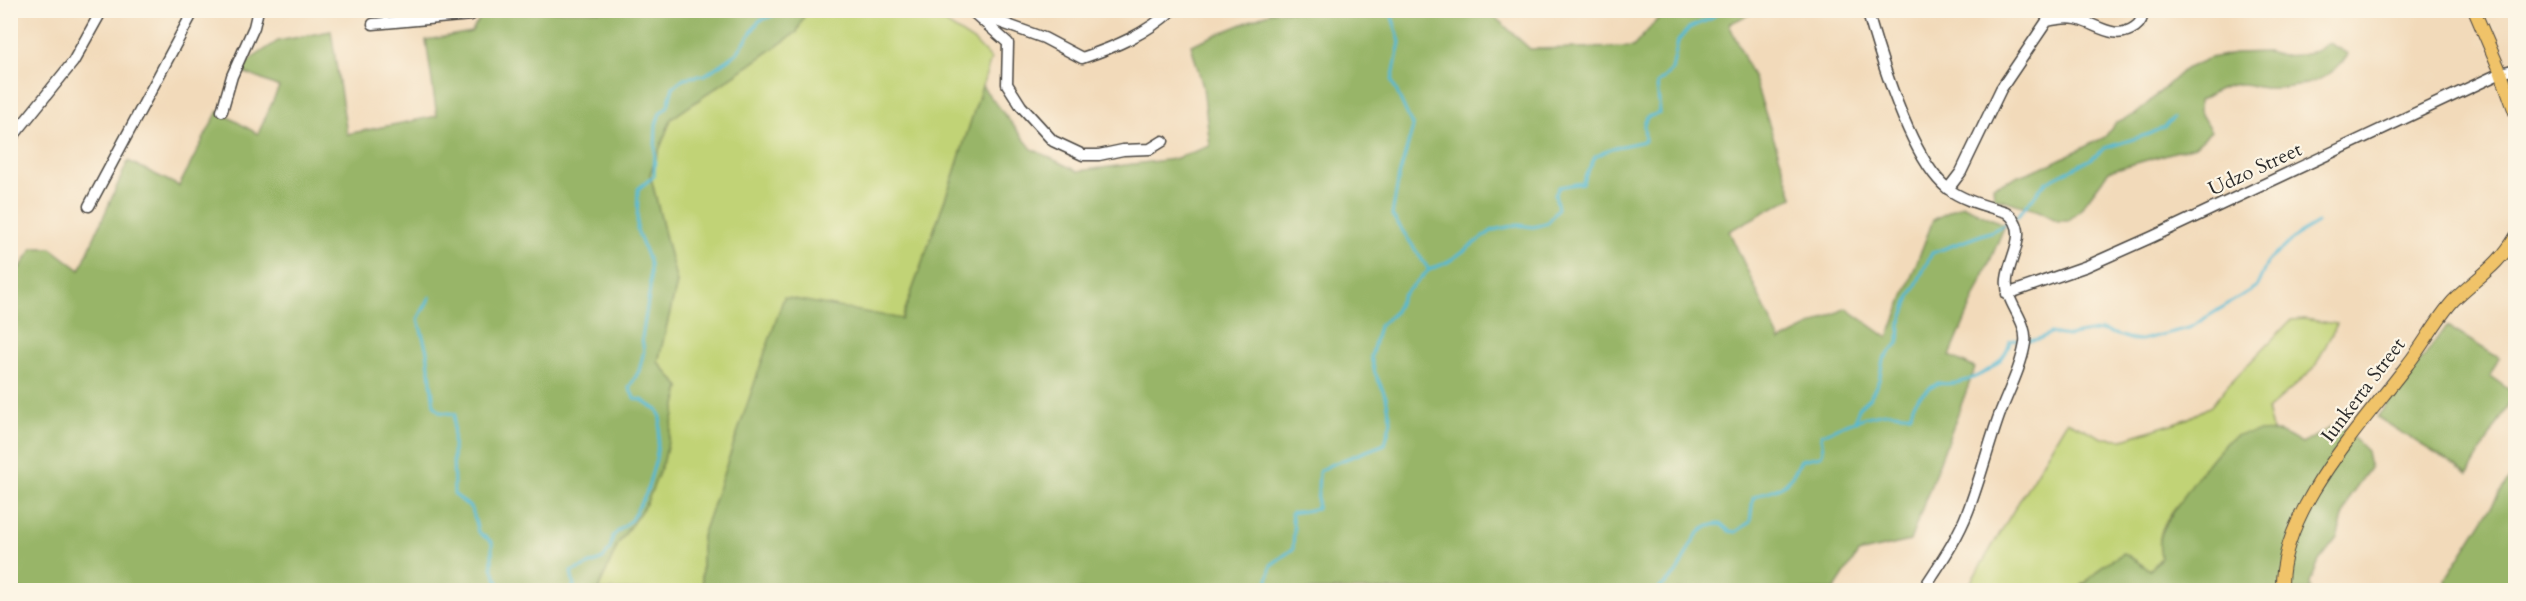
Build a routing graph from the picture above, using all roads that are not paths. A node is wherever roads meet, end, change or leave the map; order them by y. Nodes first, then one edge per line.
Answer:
1 (102, 10) edge
2 (194, 10) edge
3 (258, 10) edge
4 (477, 10) edge
5 (1172, 10) edge
6 (1867, 10) edge
7 (2143, 10) edge
8 (2474, 10) edge
9 (971, 12) edge
10 (373, 24) dead end
11 (2516, 69) edge
12 (2501, 73) junction
13 (222, 111) dead end
14 (2516, 115) edge
15 (10, 140) edge
16 (1163, 141) dead end
17 (1948, 189) junction
18 (89, 206) dead end
19 (2516, 236) edge
20 (2007, 294) junction
21 (1923, 591) edge
22 (2282, 591) edge

1 - 15 street
2 - 18 street
3 - 13 street
4 - 10 street
5 - 9 street
6 - 17 street
7 - 17 street
8 - 12 main road
9 - 16 street
11 - 12 street, Udzo Street
12 - 14 main road
12 - 20 street, Udzo Street
17 - 20 street
19 - 22 main road, Iunkerta Street
20 - 21 street

